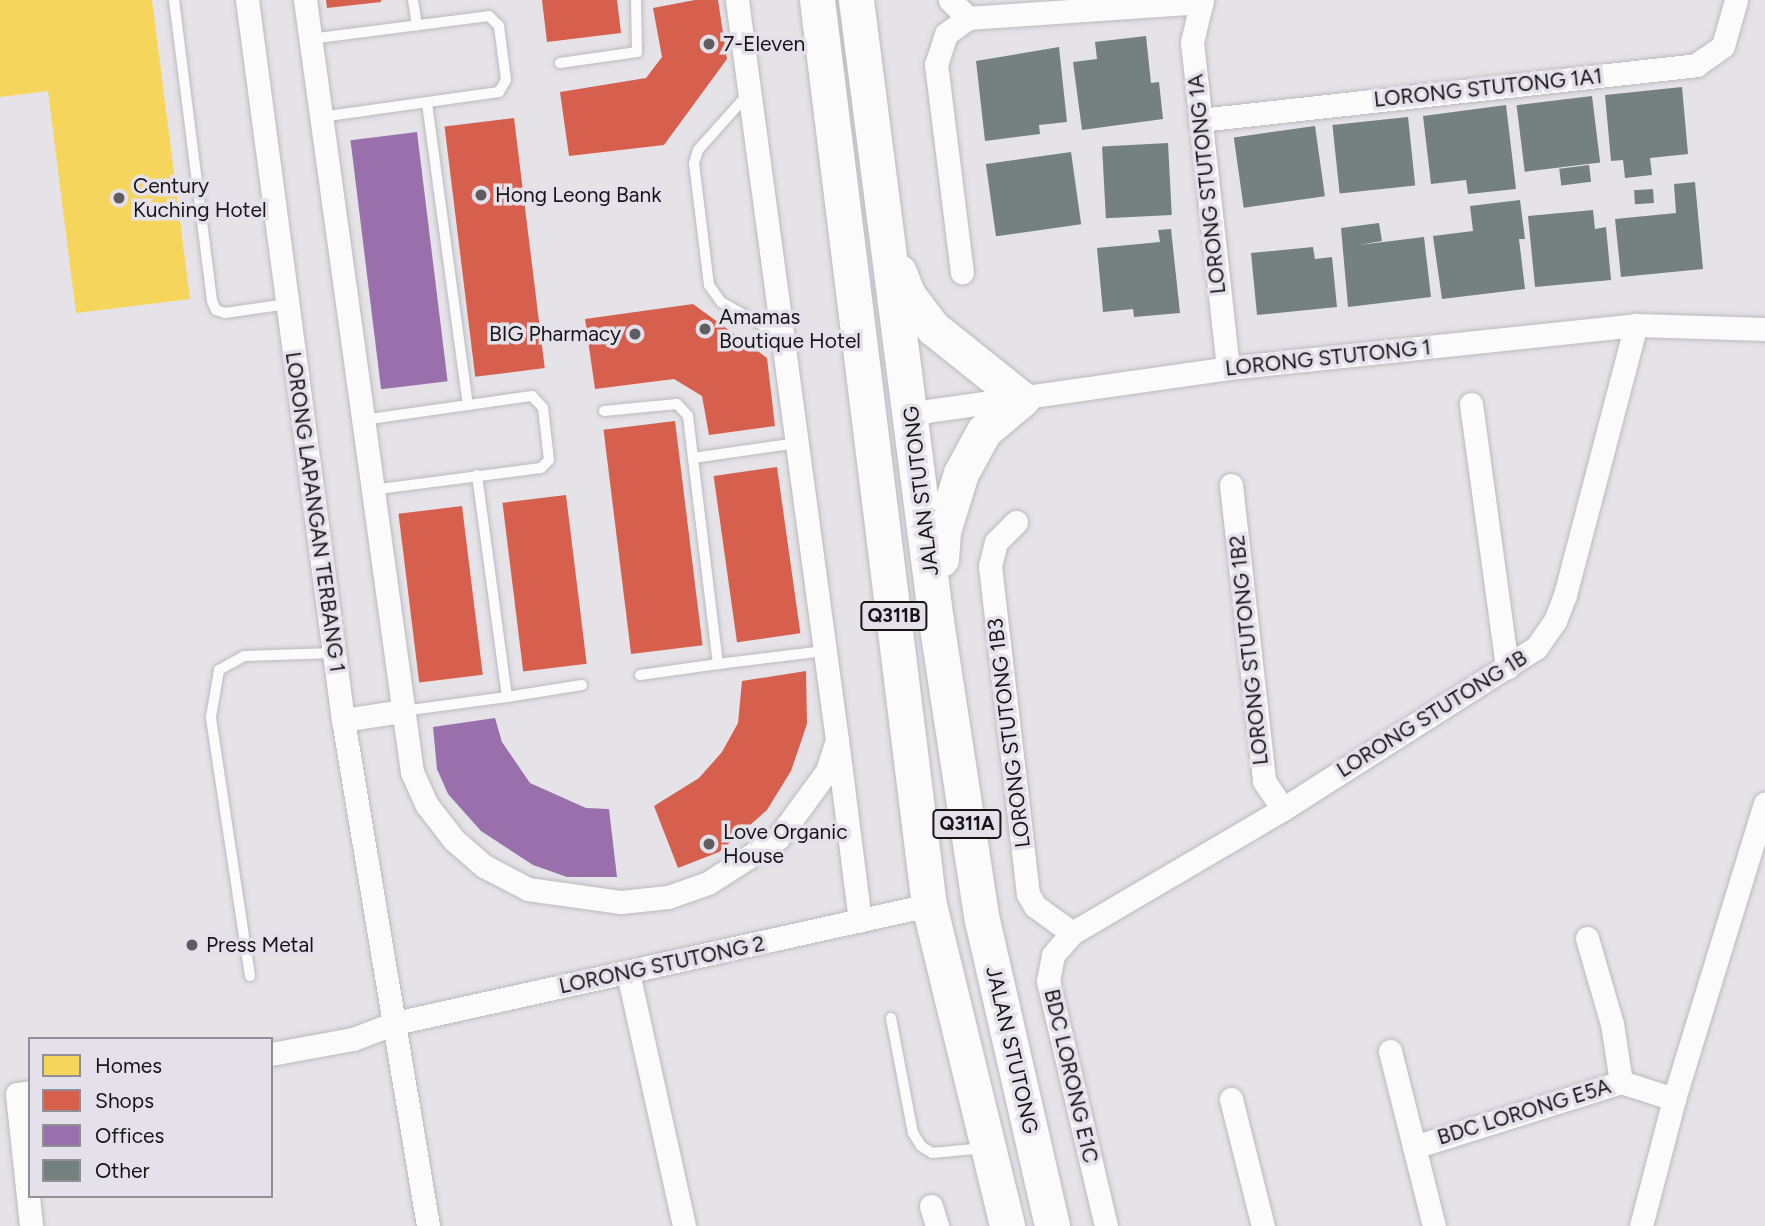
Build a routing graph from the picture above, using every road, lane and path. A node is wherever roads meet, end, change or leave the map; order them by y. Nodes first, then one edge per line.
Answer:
1 (174, 0) edge
2 (247, 0) edge
3 (305, 0) edge
4 (413, 0) edge
5 (636, 0) edge
6 (737, 0) edge
7 (817, 0) edge
8 (856, 0) edge
9 (950, 0) edge
10 (1736, 0) edge
11 (1201, 1) edge
12 (968, 18) junction
13 (417, 26) junction
14 (310, 39) junction
15 (560, 63) dead end
16 (750, 93) junction
17 (427, 103) junction
18 (321, 117) junction
19 (1200, 120) junction
20 (887, 242) junction
21 (962, 272) dead end
22 (287, 304) junction
23 (1636, 325) junction
24 (1765, 329) edge
25 (783, 336) junction
26 (1228, 368) junction
27 (1022, 399) junction
28 (1471, 404) dead end
29 (468, 405) junction
30 (604, 411) dead end
31 (912, 417) junction
32 (363, 420) junction
33 (797, 443) junction
34 (693, 458) junction
35 (477, 475) junction
36 (1231, 485) dead end
37 (372, 490) junction
38 (1016, 522) dead end
39 (936, 621) junction
40 (824, 652) junction
41 (334, 653) junction
42 (718, 664) junction
43 (1507, 668) junction
44 (640, 674) dead end
45 (582, 685) dead end
46 (507, 697) junction
47 (403, 711) junction
48 (343, 720) junction
49 (909, 731) junction
50 (837, 740) junction
51 (1765, 804) edge
52 (1283, 808) junction
53 (929, 905) junction
54 (860, 921) junction
55 (1072, 933) junction
56 (1587, 938) dead end
57 (628, 973) junction
58 (250, 976) dead end
59 (891, 1018) dead end
60 (395, 1023) junction
61 (1390, 1051) dead end
62 (273, 1054) edge
63 (1621, 1082) junction
64 (16, 1094) edge
65 (1231, 1099) dead end
66 (1674, 1099) junction
67 (988, 1147) junction
68 (1414, 1147) junction
69 (30, 1226) edge
70 (428, 1226) edge
71 (684, 1226) edge
72 (1007, 1226) edge
73 (1052, 1226) edge
74 (1106, 1226) edge
75 (1263, 1226) edge
76 (1434, 1226) edge
77 (1641, 1226) edge

1 - 22 lane
2 - 22 street, LORONG LAPANGAN TERBANG 1
3 - 14 street
4 - 13 lane
5 - 15 lane
6 - 16 street
7 - 49 main road, JALAN STUTONG / Q311B
8 - 20 main road, JALAN STUTONG
9 - 12 street
10 - 19 street, LORONG STUTONG 1A1
11 - 12 street
11 - 19 street, LORONG STUTONG 1A
12 - 21 street
13 - 14 lane
13 - 17 lane
14 - 18 street
16 - 25 street
16 - 25 lane
17 - 18 lane
17 - 29 lane
18 - 32 street
19 - 26 street, LORONG STUTONG 1A
20 - 27 main road
20 - 31 main road, JALAN STUTONG
22 - 41 street, LORONG LAPANGAN TERBANG 1
23 - 24 street, LORONG STUTONG 1
23 - 26 street, LORONG STUTONG 1
23 - 43 street, LORONG STUTONG 1B
25 - 33 street
26 - 27 street, LORONG STUTONG 1
27 - 31 street, LORONG STUTONG 1
27 - 39 main road
28 - 43 street
29 - 32 lane
29 - 35 lane
30 - 34 lane
31 - 39 main road, JALAN STUTONG / Q311A
31 - 49 main road
32 - 37 street
33 - 34 lane
33 - 40 street
34 - 42 lane
35 - 37 lane
35 - 46 lane
36 - 52 street, LORONG STUTONG 1B2
37 - 47 street
38 - 55 street, LORONG STUTONG 1B3
39 - 73 main road, JALAN STUTONG / Q311A
40 - 42 lane
40 - 50 street
41 - 48 street, LORONG LAPANGAN TERBANG 1
41 - 58 lane
42 - 44 lane
43 - 52 street, LORONG STUTONG 1B
45 - 46 lane
46 - 47 lane
47 - 48 street
47 - 50 street
48 - 60 street, LORONG LAPANGAN TERBANG 1
49 - 53 main road, JALAN STUTONG / Q311B
50 - 54 street
51 - 66 street
52 - 55 street, LORONG STUTONG 1B
53 - 54 street, LORONG STUTONG 2
53 - 67 main road, JALAN STUTONG / Q311B
54 - 57 street, LORONG STUTONG 2
55 - 74 street, BDC LORONG E1C
56 - 63 street
57 - 60 street, LORONG STUTONG 2
57 - 71 street
59 - 67 lane
60 - 62 street, LORONG STUTONG 2
60 - 70 street, LORONG LAPANGAN TERBANG 1
61 - 68 street
63 - 66 street, BDC LORONG E5A
63 - 68 street, BDC LORONG E5A
64 - 69 street
65 - 75 street
66 - 77 street
67 - 72 main road, JALAN STUTONG / Q311B
68 - 76 street

